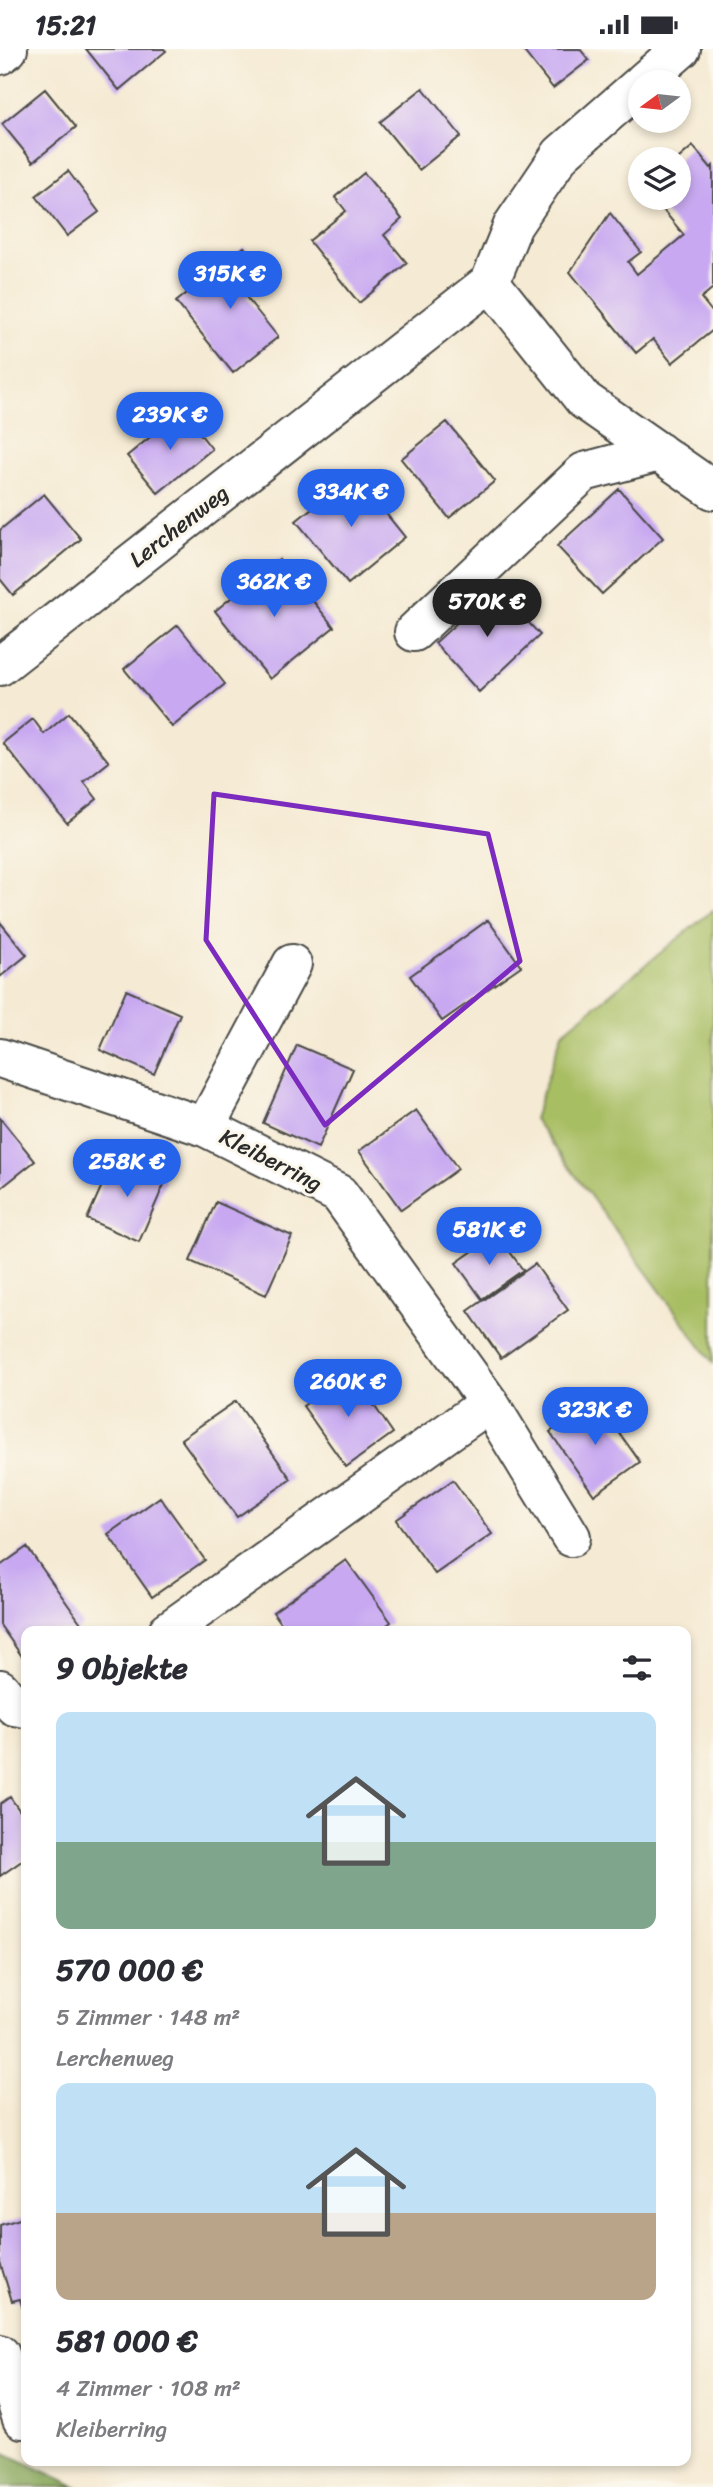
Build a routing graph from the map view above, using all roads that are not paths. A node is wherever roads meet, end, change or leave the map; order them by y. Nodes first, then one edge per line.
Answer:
1 (8, 49) edge
2 (681, 49) edge
3 (0, 55) edge
4 (657, 70) edge
5 (628, 95) edge
6 (490, 282) junction
7 (659, 452) junction
8 (713, 489) edge
9 (414, 632) dead end
10 (0, 666) edge
11 (292, 964) dead end
12 (0, 1058) edge
13 (205, 1127) junction
14 (489, 1403) junction
15 (572, 1537) dead end
16 (175, 1626) edge
17 (0, 1689) edge
18 (21, 1707) edge
19 (0, 2354) edge
20 (21, 2416) edge

1 - 3 street
2 - 4 street, Lerchenweg
5 - 6 street, Lerchenweg
6 - 7 street
6 - 10 street, Lerchenweg
7 - 8 street
7 - 9 street
11 - 13 street
12 - 13 street, Kleiberring
13 - 14 street, Kleiberring
14 - 15 street, Kleiberring
14 - 16 street
17 - 18 street
19 - 20 street

